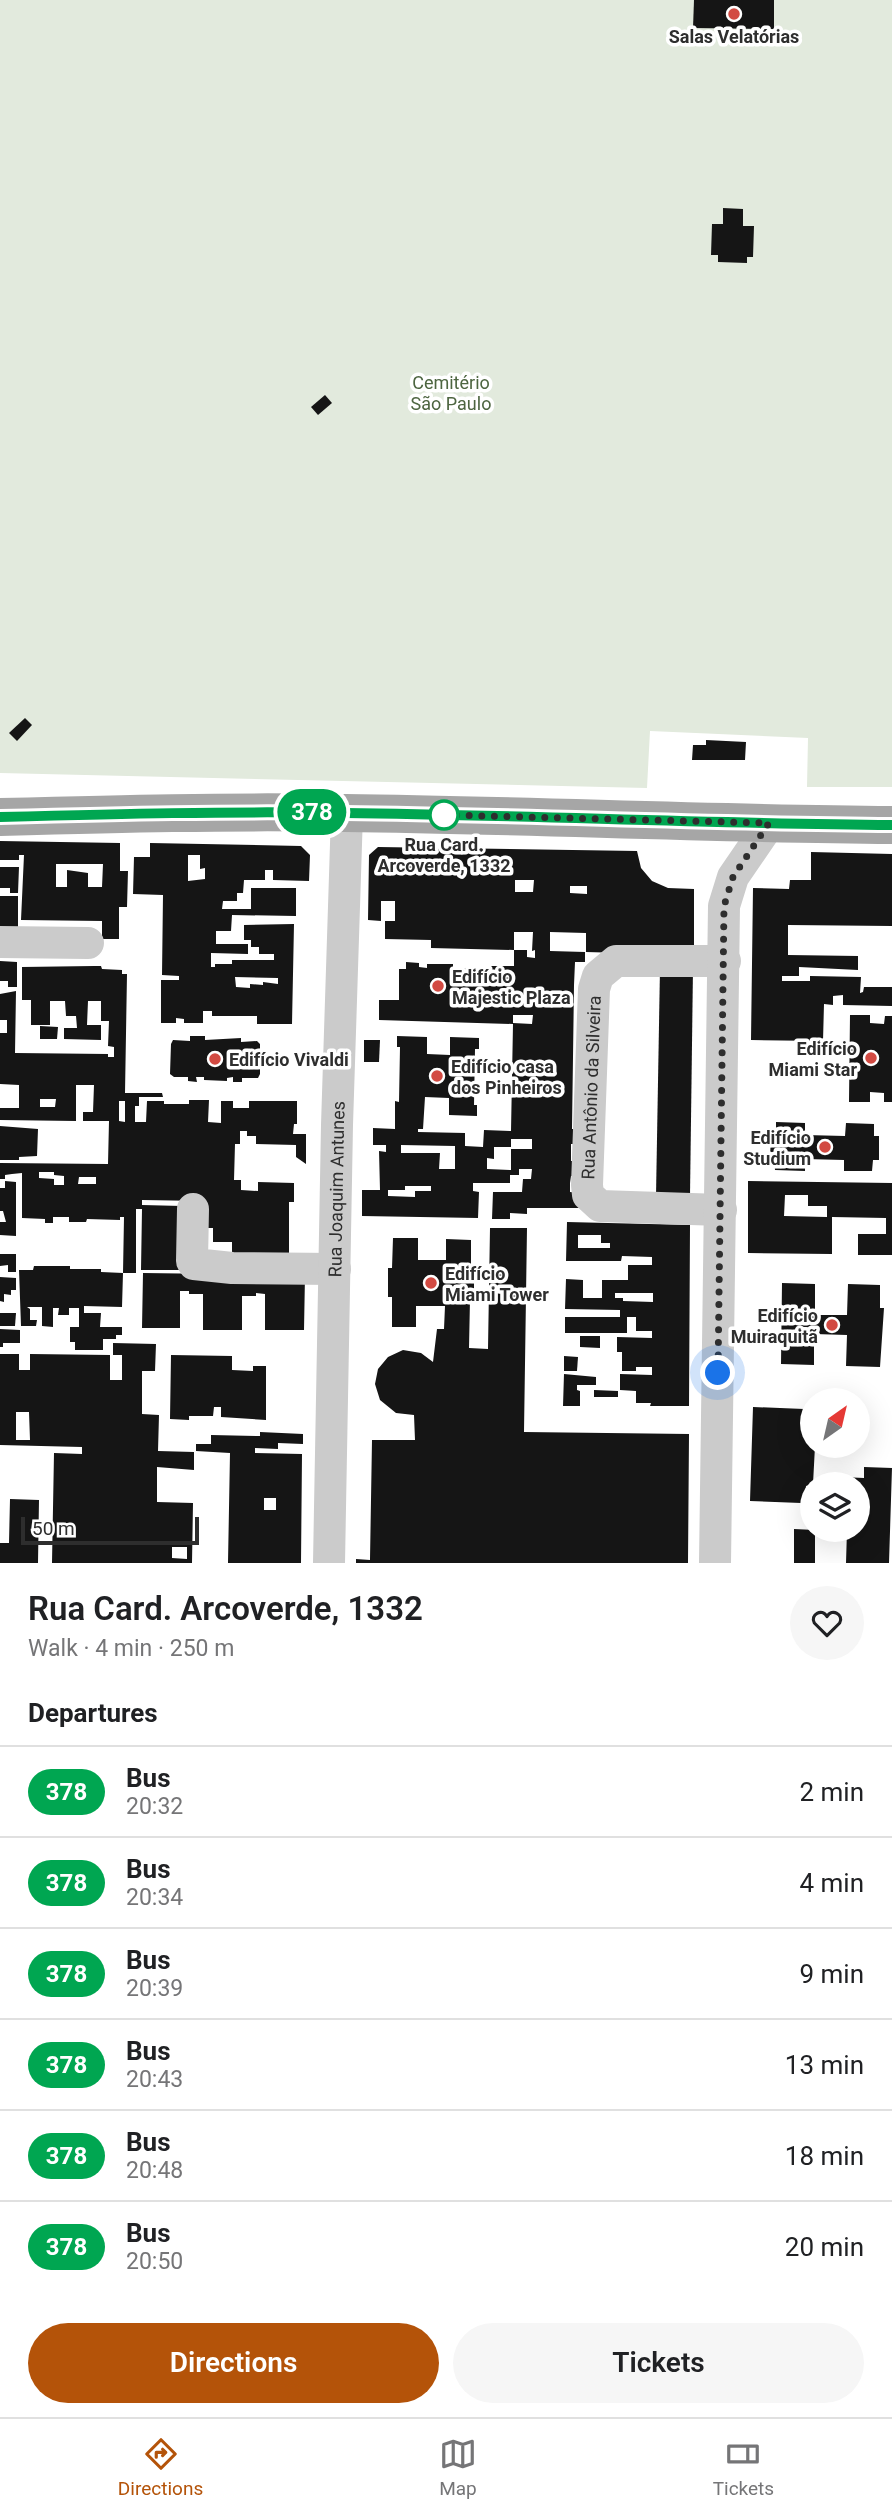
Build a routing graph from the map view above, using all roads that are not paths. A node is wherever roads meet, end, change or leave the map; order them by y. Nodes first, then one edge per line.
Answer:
1 (347, 813) junction
2 (0, 817) edge
3 (769, 823) junction
4 (892, 825) edge
5 (0, 942) edge
6 (88, 943) dead end
7 (724, 961) junction
8 (193, 1209) dead end
9 (721, 1210) junction
10 (335, 1269) junction
11 (328, 1563) edge
12 (715, 1563) edge

1 - 2 main road
1 - 3 main road
1 - 10 street, Rua Joaquim Antunes
3 - 4 main road
3 - 7 street
5 - 6 street
7 - 9 street
7 - 9 street, Rua Antônio da Silveira
8 - 10 street
9 - 12 street
10 - 11 street, Rua Joaquim Antunes

